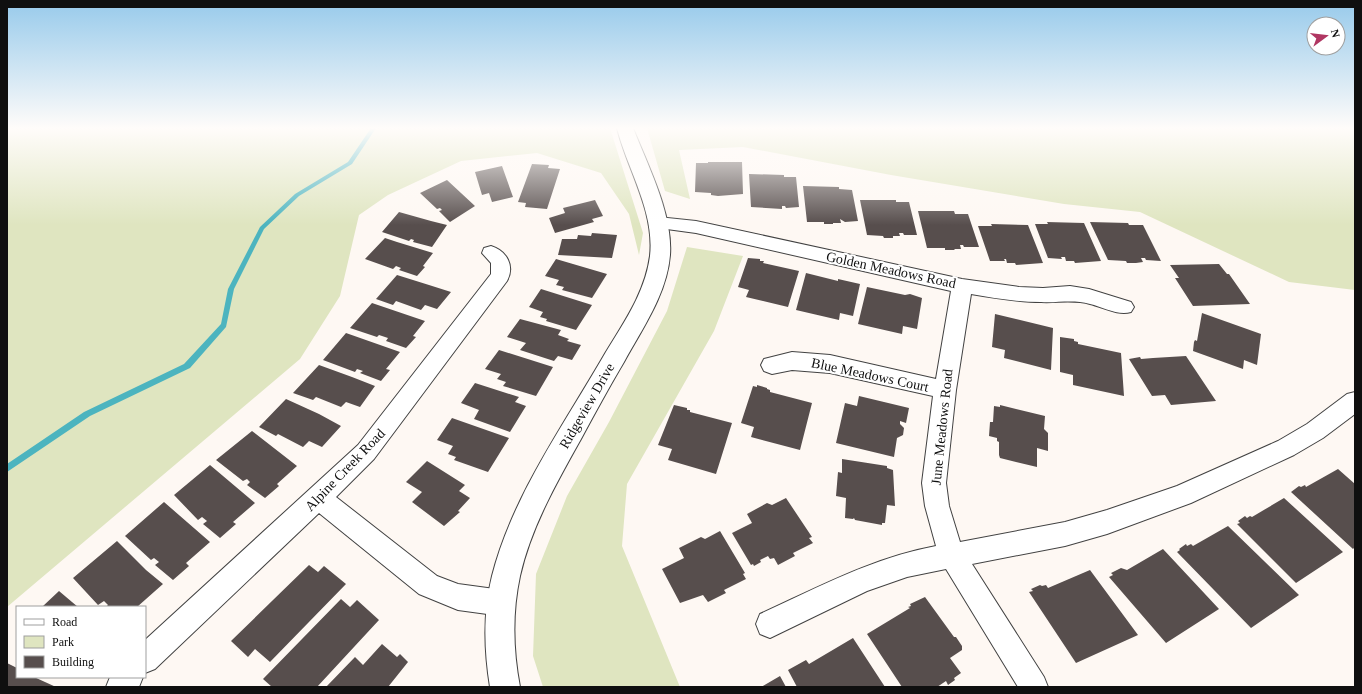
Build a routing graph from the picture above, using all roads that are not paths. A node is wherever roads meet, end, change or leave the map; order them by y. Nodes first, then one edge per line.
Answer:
1 (636, 160) edge
2 (658, 223) junction
3 (492, 254) dead end
4 (962, 286) junction
5 (1124, 307) dead end
6 (772, 365) dead end
7 (945, 390) junction
8 (1355, 401) edge
9 (318, 498) junction
10 (952, 555) junction
11 (502, 603) junction
12 (770, 624) dead end
13 (146, 658) edge
14 (128, 678) edge
15 (120, 687) edge
16 (505, 687) edge
17 (1034, 687) edge

1 - 2 street, Ridgeview Drive
2 - 4 street, Golden Meadows Road
2 - 11 street, Ridgeview Drive
3 - 9 street, Alpine Creek Road
4 - 5 street, Golden Meadows Road
4 - 7 street, June Meadows Road
6 - 7 street, Blue Meadows Court
7 - 10 street, June Meadows Road
8 - 10 street
9 - 11 street
9 - 13 street, Alpine Creek Road
10 - 12 street
10 - 17 street, June Meadows Road
11 - 16 street, Ridgeview Drive
14 - 15 street

